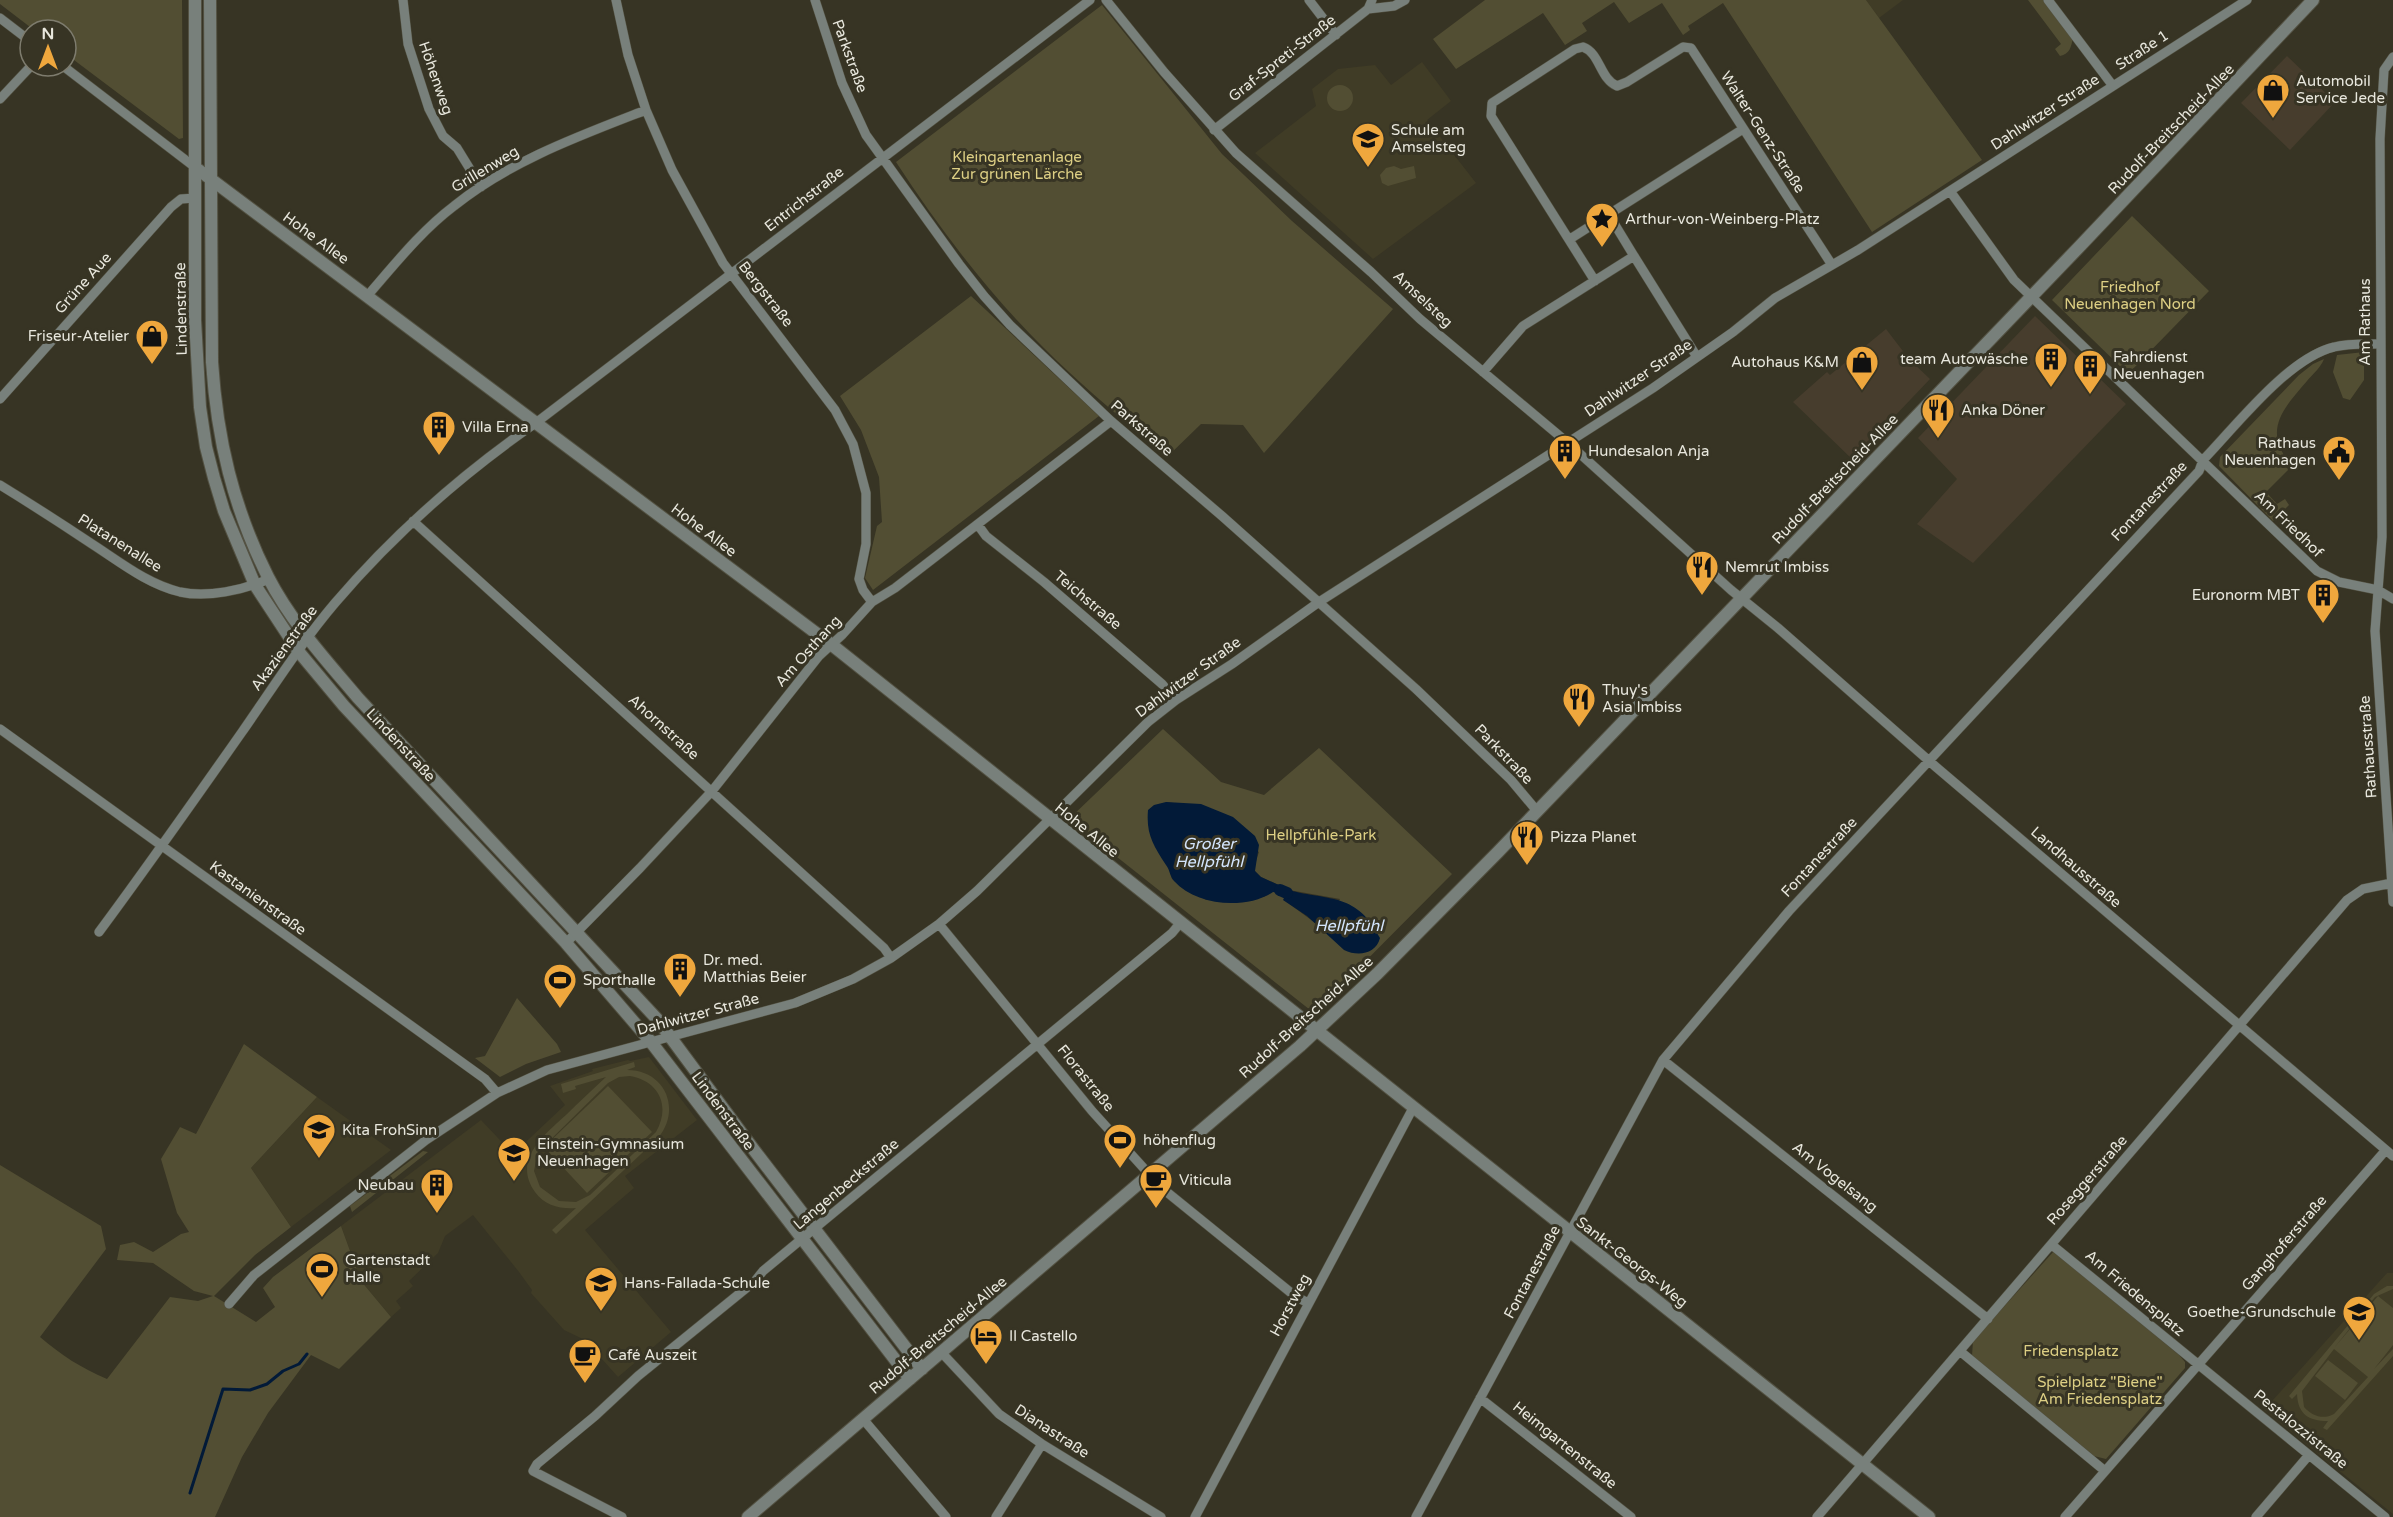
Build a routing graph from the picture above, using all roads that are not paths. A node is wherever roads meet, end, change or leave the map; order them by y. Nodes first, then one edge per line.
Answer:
1 (195, 0) edge
2 (210, 0) edge
3 (403, 0) edge
4 (616, 0) edge
5 (815, 0) edge
6 (1090, 0) edge
7 (1106, 0) edge
8 (1309, 0) edge
9 (1405, 0) edge
10 (2048, 0) edge
11 (2247, 0) edge
12 (2313, 0) edge
13 (1370, 5) edge
14 (0, 18) edge
15 (18, 32) edge
16 (1336, 35) junction
17 (2393, 57) edge
18 (20, 78) edge
19 (78, 78) edge
20 (2113, 86) junction
21 (0, 99) edge
22 (646, 110) junction
23 (1743, 129) junction
24 (1214, 130) junction
25 (881, 158) junction
26 (196, 168) junction
27 (211, 179) junction
28 (481, 187) junction
29 (1950, 191) junction
30 (195, 198) junction
31 (1609, 215) junction
32 (1570, 239) junction
33 (1634, 256) junction
34 (1833, 265) junction
35 (730, 274) junction
36 (1594, 281) junction
37 (368, 295) junction
38 (2032, 297) junction
39 (2380, 344) junction
40 (1697, 357) junction
41 (1484, 372) junction
42 (0, 399) edge
43 (1111, 421) junction
44 (537, 422) junction
45 (1568, 443) junction
46 (2203, 460) junction
47 (0, 485) edge
48 (413, 521) junction
49 (978, 525) junction
50 (269, 579) junction
51 (255, 585) junction
52 (2378, 590) junction
53 (1741, 598) junction
54 (2393, 599) edge
55 (872, 602) junction
56 (1319, 602) junction
57 (308, 638) junction
58 (832, 645) junction
59 (299, 652) junction
60 (1176, 700) junction
61 (0, 729) edge
62 (1929, 761) junction
63 (712, 790) junction
64 (1538, 811) junction
65 (1050, 819) junction
66 (162, 847) junction
67 (2392, 883) edge
68 (2393, 902) edge
69 (1181, 922) junction
70 (939, 924) junction
71 (99, 932) dead end
72 (577, 933) junction
73 (566, 943) junction
74 (891, 958) junction
75 (2239, 1026) junction
76 (1317, 1031) junction
77 (670, 1037) junction
78 (651, 1042) junction
79 (1039, 1044) junction
80 (1663, 1060) junction
81 (497, 1093) junction
82 (1413, 1108) junction
83 (2389, 1154) edge
84 (1149, 1174) junction
85 (815, 1230) junction
86 (1570, 1232) junction
87 (802, 1240) junction
88 (2052, 1245) junction
89 (1308, 1303) junction
90 (229, 1304) dead end
91 (1988, 1319) junction
92 (941, 1352) junction
93 (1961, 1352) junction
94 (2199, 1364) junction
95 (922, 1369) junction
96 (910, 1379) junction
97 (1480, 1398) junction
98 (863, 1419) junction
99 (1042, 1444) junction
100 (2309, 1455) junction
101 (1863, 1465) junction
102 (2105, 1471) junction
103 (622, 1517) edge
104 (748, 1517) edge
105 (946, 1517) edge
106 (996, 1517) edge
107 (1161, 1517) edge
108 (1195, 1517) edge
109 (1416, 1517) edge
110 (1631, 1517) edge
111 (1817, 1517) edge
112 (1929, 1517) edge
113 (2065, 1517) edge
114 (2256, 1517) edge
115 (2385, 1517) edge

1 - 26 street, Lindenstraße
2 - 27 street, Lindenstraße
3 - 28 street, Höhenweg
4 - 22 street, Bergstraße
5 - 25 street, Parkstraße
6 - 25 street, Entrichstraße
7 - 24 street, Amselsteg
8 - 16 street
9 - 13 street, Graf-Spreti-Straße
10 - 20 street, Straße 1
11 - 20 street, Straße 1
12 - 38 street, Rudolf-Breitscheid-Allee
13 - 16 street, Graf-Spreti-Straße
14 - 15 street
16 - 24 street, Graf-Spreti-Straße
17 - 39 street, Am Rathaus
18 - 21 street
19 - 26 street, Hohe Allee
20 - 29 street, Dahlwitzer Straße
22 - 28 street, Grillenweg
22 - 35 street, Bergstraße
23 - 31 street
23 - 32 street, Walter-Genz-Straße
23 - 34 street, Walter-Genz-Straße
24 - 41 street, Amselsteg
25 - 35 street, Entrichstraße
25 - 43 street, Parkstraße
26 - 27 street, Hohe Allee
26 - 30 street, Lindenstraße
27 - 37 street, Hohe Allee
27 - 50 street, Lindenstraße
28 - 37 street, Grillenweg
29 - 34 street, Dahlwitzer Straße
29 - 38 street, Am Friedhof
30 - 42 street, Grüne Aue
30 - 51 street, Lindenstraße
31 - 32 street
31 - 33 street
32 - 36 street
33 - 36 street
33 - 40 street
34 - 40 street, Dahlwitzer Straße
35 - 44 street, Entrichstraße
35 - 55 street, Bergstraße
36 - 41 street
37 - 44 street, Hohe Allee
38 - 46 street, Am Friedhof
38 - 53 street, Rudolf-Breitscheid-Allee
39 - 46 street, Fontanestraße
39 - 52 street, Am Rathaus
40 - 45 street, Dahlwitzer Straße
41 - 45 street, Amselsteg
43 - 49 street, Am Osthang
43 - 56 street, Parkstraße
44 - 48 street, Akazienstraße
44 - 58 street, Hohe Allee
45 - 53 street, Amselsteg
45 - 56 street, Dahlwitzer Straße
46 - 52 street, Am Friedhof
46 - 62 street, Fontanestraße
47 - 51 street, Platanenallee
48 - 57 street, Akazienstraße
48 - 63 street, Ahornstraße
49 - 55 street, Am Osthang
49 - 60 street, Teichstraße
50 - 51 street, Platanenallee
50 - 57 street, Lindenstraße
51 - 59 street, Lindenstraße
52 - 54 street, Am Friedhof
52 - 67 street, Rathausstraße
53 - 62 street, Landhausstraße
53 - 64 street, Rudolf-Breitscheid-Allee
55 - 58 street, Am Osthang
56 - 60 street, Dahlwitzer Straße
56 - 64 street, Parkstraße
57 - 59 street, Akazienstraße
57 - 72 street, Lindenstraße
58 - 63 street, Am Osthang
58 - 65 street, Hohe Allee
59 - 66 street, Akazienstraße
59 - 73 street, Lindenstraße
60 - 65 street, Dahlwitzer Straße
61 - 66 street, Kastanienstraße
62 - 75 street, Landhausstraße
62 - 80 street, Fontanestraße
63 - 72 street, Am Osthang
63 - 74 street, Ahornstraße
64 - 76 street, Rudolf-Breitscheid-Allee
65 - 69 street, Hohe Allee
65 - 70 street, Dahlwitzer Straße
66 - 71 street, Akazienstraße
66 - 81 street, Kastanienstraße
67 - 68 street, Rathausstraße
67 - 75 street, Roseggerstraße
69 - 76 street, Hohe Allee
69 - 79 street, Langenbeckstraße
70 - 74 street, Dahlwitzer Straße
70 - 79 street, Florastraße
72 - 73 street, Am Osthang
72 - 77 street, Lindenstraße
73 - 78 street, Lindenstraße
74 - 77 street, Dahlwitzer Straße
75 - 83 street, Landhausstraße
75 - 88 street, Roseggerstraße
76 - 82 street, Sankt-Georgs-Weg
76 - 84 street, Rudolf-Breitscheid-Allee
77 - 78 street, Dahlwitzer Straße
77 - 85 street, Lindenstraße
78 - 81 street, Dahlwitzer Straße
78 - 87 street, Lindenstraße
79 - 84 street, Florastraße
79 - 85 street, Langenbeckstraße
80 - 86 street, Fontanestraße
80 - 91 street, Am Vogelsang
81 - 90 street, Dahlwitzer Straße
82 - 86 street, Sankt-Georgs-Weg
82 - 89 street, Horstweg
83 - 94 street, Ganghoferstraße
84 - 89 street, Florastraße
84 - 92 street, Rudolf-Breitscheid-Allee
85 - 87 street, Langenbeckstraße
85 - 95 street, Lindenstraße
86 - 97 street, Fontanestraße
86 - 101 street, Sankt-Georgs-Weg
87 - 96 street, Lindenstraße
87 - 103 street, Langenbeckstraße
88 - 91 street, Roseggerstraße
88 - 94 street, Am Friedensplatz
89 - 108 street, Horstweg
91 - 93 street, Roseggerstraße
92 - 95 street, Rudolf-Breitscheid-Allee
92 - 99 street, Dianastraße
93 - 101 street, Roseggerstraße
93 - 102 street
94 - 100 street, Pestalozzistraße
94 - 102 street, Ganghoferstraße
95 - 96 street, Rudolf-Breitscheid-Allee
96 - 98 street, Rudolf-Breitscheid-Allee
97 - 109 street, Fontanestraße
97 - 110 street, Heimgartenstraße
98 - 104 street, Rudolf-Breitscheid-Allee
98 - 105 street
99 - 106 street
99 - 107 street, Dianastraße
100 - 114 street
100 - 115 street, Pestalozzistraße
101 - 111 street, Roseggerstraße
101 - 112 street, Sankt-Georgs-Weg
102 - 113 street, Ganghoferstraße

